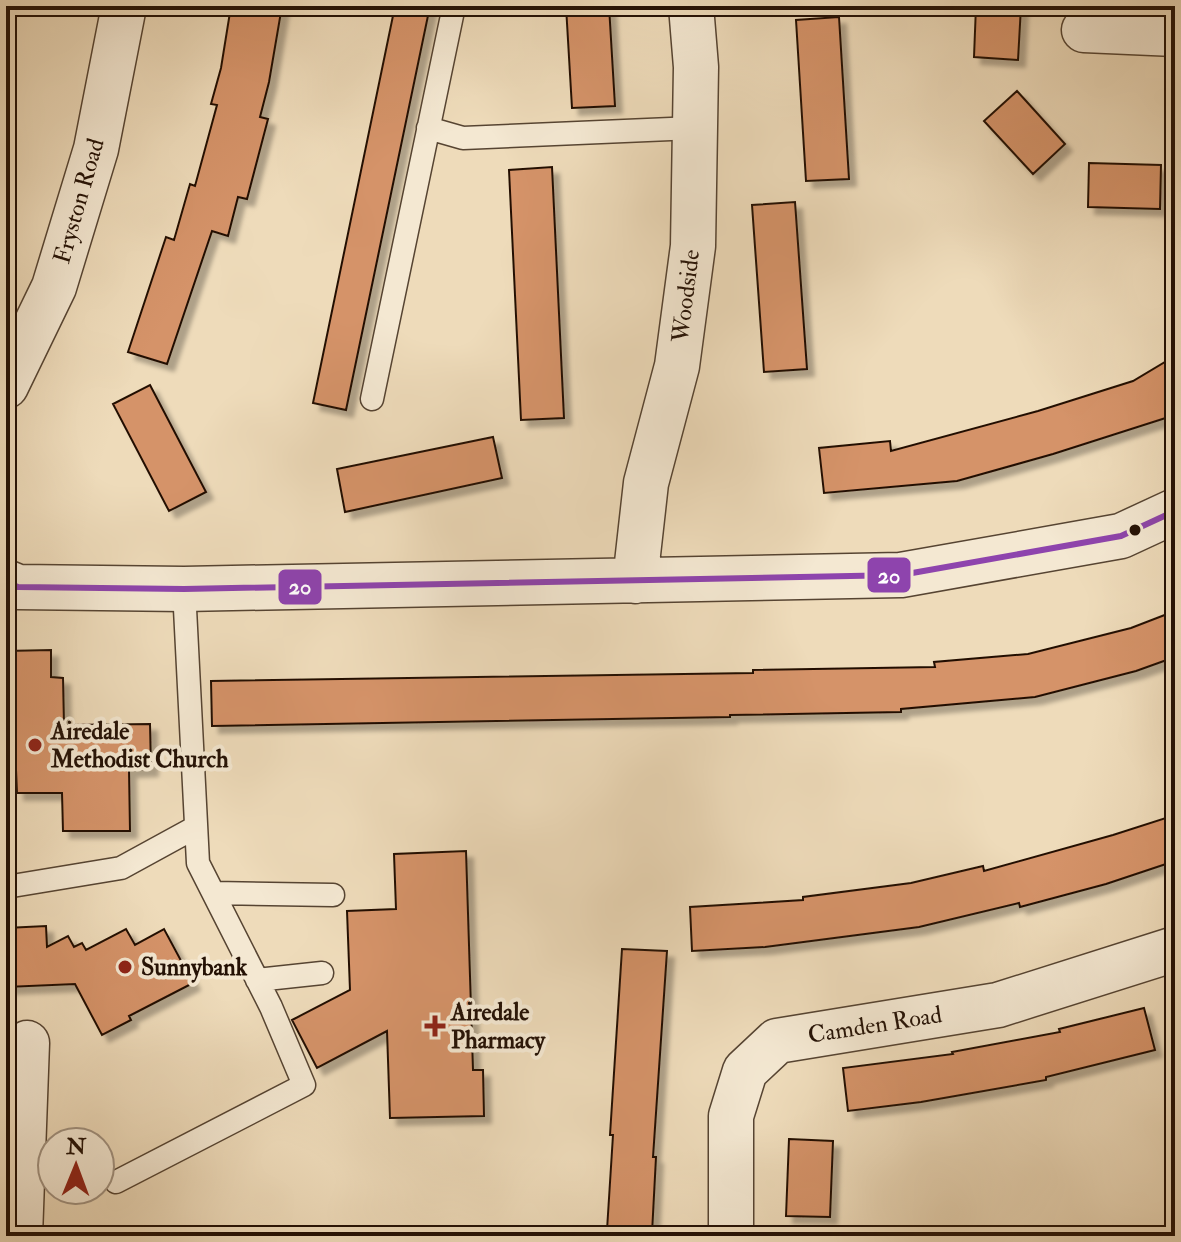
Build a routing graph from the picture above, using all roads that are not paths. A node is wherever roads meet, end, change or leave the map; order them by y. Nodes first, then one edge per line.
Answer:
1 (124, 6) edge
2 (454, 6) edge
3 (691, 6) edge
4 (1150, 24) edge
5 (1084, 30) dead end
6 (428, 128) junction
7 (694, 128) junction
8 (6, 386) edge
9 (372, 399) dead end
10 (1175, 511) edge
11 (635, 581) junction
12 (6, 582) edge
13 (184, 589) junction
14 (196, 827) junction
15 (6, 887) edge
16 (214, 893) junction
17 (333, 895) dead end
18 (1175, 949) edge
19 (322, 973) dead end
20 (257, 980) junction
21 (27, 1043) dead end
22 (116, 1182) dead end
23 (20, 1236) edge
24 (731, 1236) edge

1 - 8 street, Fryston Road
2 - 6 lane
3 - 7 street, Woodside
4 - 5 street
6 - 7 lane
6 - 9 lane
7 - 11 street, Woodside
10 - 11 street
11 - 13 street
12 - 13 street
13 - 14 lane
14 - 15 lane
14 - 16 lane
16 - 17 lane
16 - 20 lane
18 - 24 street, Camden Road
19 - 20 lane
20 - 22 lane
21 - 23 street

